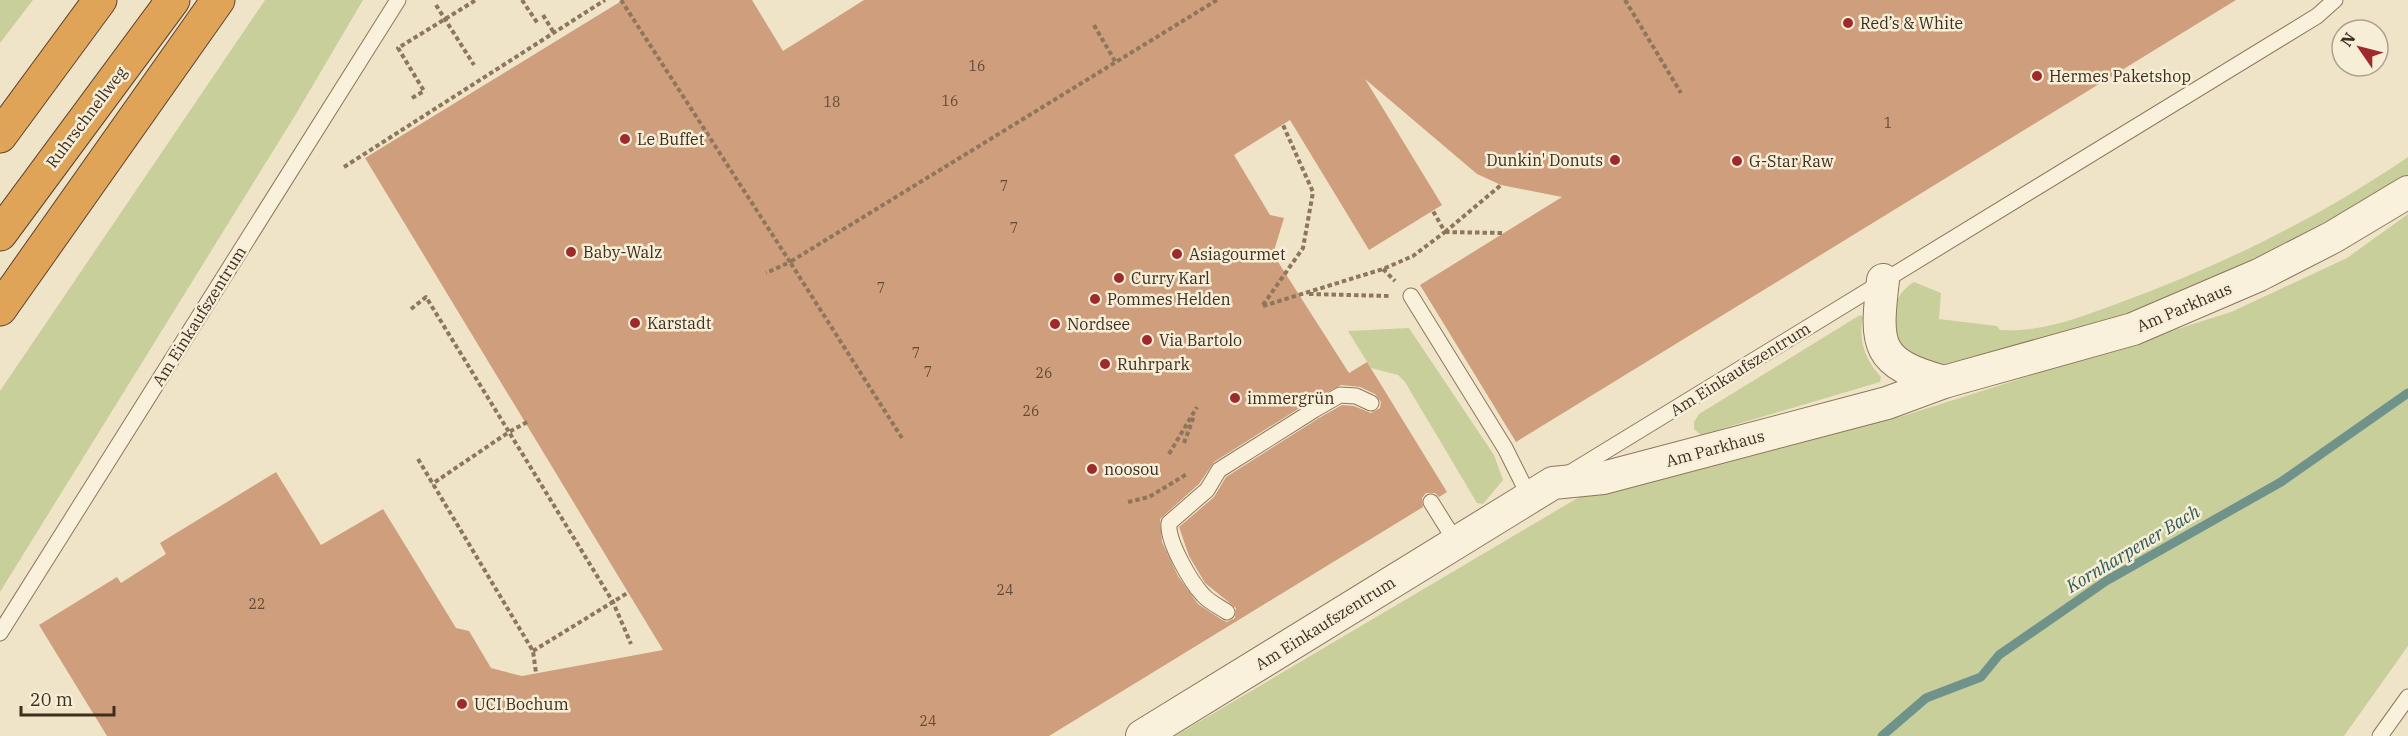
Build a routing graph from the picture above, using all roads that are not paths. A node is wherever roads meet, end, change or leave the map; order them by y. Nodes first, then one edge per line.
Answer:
1 (100, 0) edge
2 (173, 0) edge
3 (218, 0) edge
4 (398, 0) edge
5 (2335, 0) edge
6 (0, 136) edge
7 (2408, 192) edge
8 (0, 234) edge
9 (1883, 280) junction
10 (1411, 297) road end
11 (0, 309) edge
12 (1944, 382) junction
13 (1371, 403) dead end
14 (1541, 490) junction
15 (1431, 502) dead end
16 (1456, 542) junction
17 (1227, 612) dead end
18 (0, 633) edge
19 (2408, 697) edge
20 (1142, 736) edge
21 (2380, 736) edge

1 - 6 highway
2 - 8 highway, Ruhrschnellweg
3 - 11 highway
4 - 18 lane, Am Einkaufszentrum
5 - 9 lane, Am Einkaufszentrum
7 - 12 street, Am Parkhaus
9 - 12 street
9 - 14 lane, Am Einkaufszentrum
10 - 14 lane
12 - 14 street, Am Parkhaus
13 - 17 lane
14 - 16 street, Am Einkaufszentrum
15 - 16 lane
16 - 20 street, Am Einkaufszentrum
19 - 21 lane

